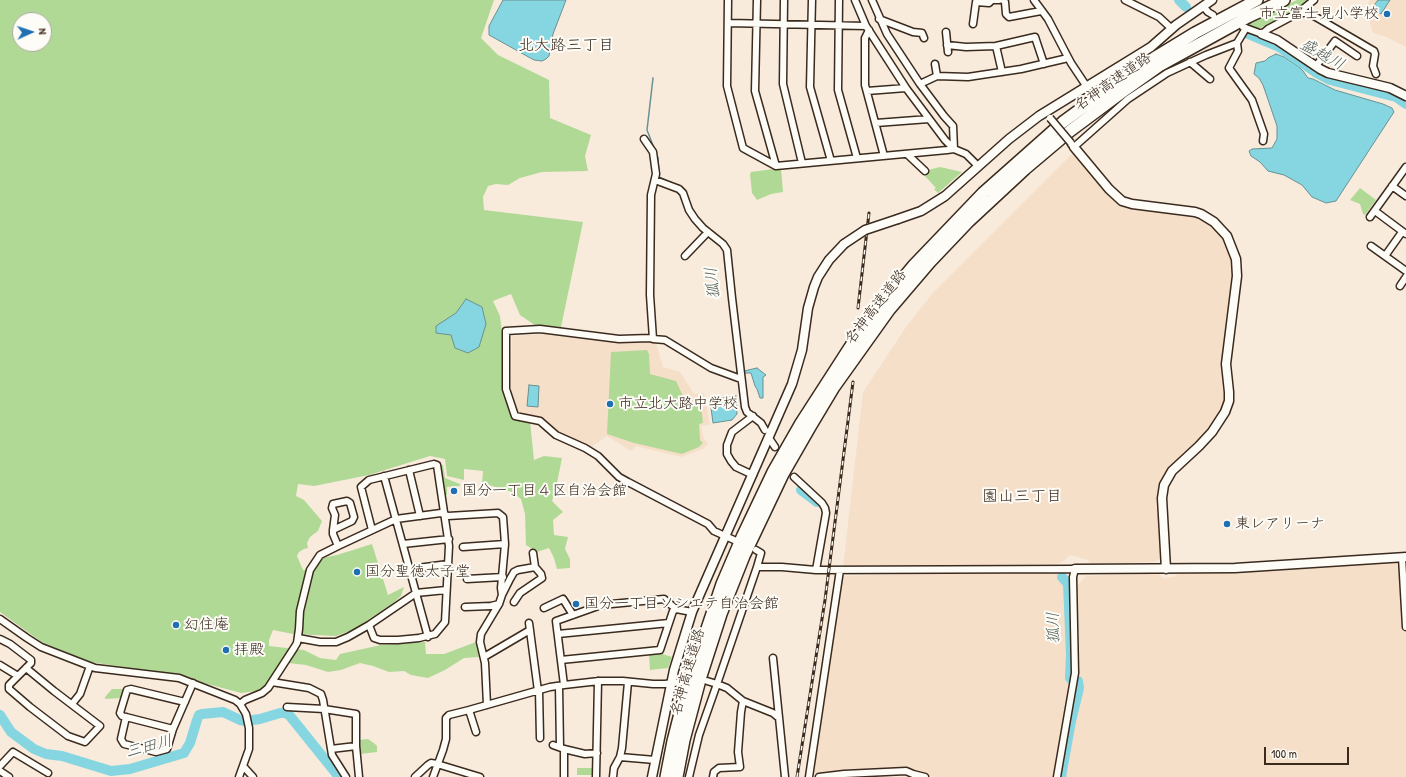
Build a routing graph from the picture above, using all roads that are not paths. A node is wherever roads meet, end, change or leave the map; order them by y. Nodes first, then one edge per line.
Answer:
1 (728, 0) edge
2 (757, 0) edge
3 (784, 0) edge
4 (812, 0) edge
5 (839, 0) edge
6 (855, 0) edge
7 (872, 0) edge
8 (999, 0) edge
9 (1003, 0) edge
10 (1034, 0) edge
11 (1125, 0) edge
12 (1212, 0) edge
13 (1257, 0) edge
14 (1284, 0) edge
15 (1314, 0) edge
16 (1203, 6) junction
17 (1042, 11) junction
18 (1298, 13) junction
19 (1213, 15) dead end
20 (879, 19) junction
21 (728, 23) junction
22 (756, 24) junction
23 (784, 24) junction
24 (973, 24) dead end
25 (811, 25) junction
26 (839, 25) junction
27 (868, 28) junction
28 (1172, 29) junction
29 (946, 32) dead end
30 (1262, 34) junction
31 (924, 38) dead end
32 (1237, 43) junction
33 (996, 46) junction
34 (1357, 56) dead end
35 (1068, 58) junction
36 (1190, 62) junction
37 (935, 64) dead end
38 (1044, 64) junction
39 (1316, 66) junction
40 (1002, 72) junction
41 (1376, 74) dead end
42 (937, 76) junction
43 (1210, 79) dead end
44 (920, 84) junction
45 (1087, 87) junction
46 (906, 88) junction
47 (867, 91) junction
48 (1406, 96) edge
49 (1048, 115) junction
50 (929, 119) junction
51 (876, 124) junction
52 (644, 139) dead end
53 (1263, 141) dead end
54 (1073, 145) junction
55 (954, 149) junction
56 (907, 154) junction
57 (884, 156) junction
58 (856, 158) junction
59 (831, 161) junction
60 (802, 163) junction
61 (776, 166) junction
62 (978, 166) junction
63 (1406, 167) edge
64 (925, 171) dead end
65 (655, 180) junction
66 (1392, 186) junction
67 (1406, 196) edge
68 (1375, 211) junction
69 (1370, 217) dead end
70 (708, 232) junction
71 (1404, 233) edge
72 (1371, 246) dead end
73 (685, 256) dead end
74 (1385, 256) junction
75 (1406, 271) edge
76 (1406, 277) edge
77 (1400, 286) dead end
78 (653, 339) junction
79 (741, 379) junction
80 (753, 416) junction
81 (765, 430) dead end
82 (772, 441) dead end
83 (775, 447) dead end
84 (409, 470) junction
85 (753, 475) junction
86 (384, 476) junction
87 (794, 477) dead end
88 (445, 515) junction
89 (420, 516) junction
90 (396, 519) junction
91 (333, 530) junction
92 (372, 530) junction
93 (725, 536) junction
94 (448, 539) junction
95 (734, 540) dead end
96 (403, 544) junction
97 (505, 544) junction
98 (338, 546) junction
99 (463, 547) dead end
100 (756, 550) dead end
101 (533, 553) dead end
102 (1404, 557) edge
103 (448, 564) junction
104 (535, 567) junction
105 (757, 567) junction
106 (410, 569) junction
107 (1075, 569) junction
108 (1166, 569) junction
109 (816, 570) junction
110 (840, 570) junction
111 (502, 577) junction
112 (467, 579) dead end
113 (446, 590) junction
114 (416, 593) junction
115 (502, 595) junction
116 (514, 602) dead end
117 (499, 604) junction
118 (465, 607) dead end
119 (544, 608) dead end
120 (676, 608) junction
121 (692, 612) junction
122 (573, 615) junction
123 (0, 619) edge
124 (529, 622) dead end
125 (669, 623) junction
126 (369, 625) junction
127 (1406, 627) edge
128 (530, 630) junction
129 (558, 634) junction
130 (428, 637) junction
131 (298, 638) junction
132 (0, 639) edge
133 (484, 657) junction
134 (773, 658) dead end
135 (561, 660) junction
136 (0, 664) edge
137 (90, 666) junction
138 (26, 668) junction
139 (18, 676) junction
140 (598, 681) junction
141 (707, 681) dead end
142 (272, 682) junction
143 (628, 682) junction
144 (682, 682) dead end
145 (671, 683) junction
146 (193, 684) junction
147 (717, 684) junction
148 (561, 685) junction
149 (538, 691) junction
150 (743, 701) junction
151 (185, 702) junction
152 (72, 704) junction
153 (240, 704) junction
154 (487, 705) junction
155 (287, 707) dead end
156 (324, 709) junction
157 (469, 710) junction
158 (126, 717) junction
159 (779, 718) junction
160 (173, 729) junction
161 (476, 732) dead end
162 (540, 738) dead end
163 (553, 745) dead end
164 (356, 746) junction
165 (562, 748) junction
166 (331, 750) junction
167 (597, 753) junction
168 (620, 758) junction
169 (655, 760) junction
170 (437, 764) junction
171 (0, 766) edge
172 (243, 766) junction
173 (0, 771) edge
174 (48, 773) dead end
175 (838, 776) edge
176 (913, 776) edge
177 (9, 777) edge
178 (239, 777) edge
179 (253, 777) edge
180 (346, 777) edge
181 (359, 777) edge
182 (415, 777) edge
183 (433, 777) edge
184 (480, 777) edge
185 (564, 777) edge
186 (596, 777) edge
187 (613, 777) edge
188 (652, 777) edge
189 (666, 777) edge
190 (677, 777) edge
191 (689, 777) edge
192 (713, 777) edge
193 (785, 777) edge
194 (809, 777) edge
195 (819, 777) edge
196 (925, 777) edge
197 (1057, 777) edge

1 - 21 street
2 - 22 street
3 - 23 street
4 - 25 street
5 - 26 street
6 - 27 street
7 - 20 street
8 - 24 street
9 - 17 street
10 - 17 street
11 - 28 street
12 - 16 street
13 - 189 highway, 名神高速道路
14 - 190 highway, 名神高速道路
15 - 18 street
16 - 19 street
16 - 28 street
17 - 35 street
18 - 30 street
18 - 41 street
20 - 31 street
20 - 44 street
21 - 22 street
21 - 61 street
22 - 23 street
22 - 61 street
23 - 25 street
23 - 60 street
25 - 26 street
25 - 59 street
26 - 27 street
26 - 58 street
27 - 46 street
27 - 47 street
28 - 45 street
29 - 33 street
30 - 32 street
30 - 39 street
32 - 36 street
32 - 53 street
33 - 38 street
33 - 40 street
34 - 39 street
35 - 38 street
35 - 45 street
36 - 43 street
36 - 54 street
37 - 42 street
38 - 40 street
39 - 48 street
40 - 42 street
42 - 44 street
44 - 55 street
45 - 49 street
46 - 47 street
46 - 50 street
47 - 51 street
49 - 54 street, bridge
49 - 62 street
50 - 51 street
50 - 55 street
51 - 57 street
52 - 65 street
54 - 108 street
55 - 56 street
55 - 62 street
56 - 57 street
56 - 64 street
57 - 58 street
58 - 59 street
59 - 60 street
60 - 61 street
62 - 85 street, bridge
63 - 66 street
65 - 70 street
65 - 78 street
66 - 67 street
66 - 68 street
68 - 69 street
68 - 71 street
70 - 73 street
70 - 79 street
71 - 74 street
72 - 74 street
74 - 75 street
76 - 77 street
78 - 79 street
78 - 93 street
79 - 80 street
80 - 81 street
80 - 85 street
82 - 83 street
84 - 86 street
84 - 88 street
84 - 89 street
85 - 93 street
86 - 90 street
86 - 92 street
87 - 109 street
88 - 89 street
88 - 94 street
88 - 97 street
89 - 90 street
90 - 92 street
90 - 96 street
91 - 91 street
91 - 98 street
92 - 98 street
93 - 95 street
93 - 121 street
94 - 96 street
94 - 103 street
96 - 106 street
97 - 99 street
97 - 111 street
98 - 131 street
100 - 105 street
101 - 104 street
102 - 108 street
102 - 127 street
103 - 106 street
103 - 113 street
104 - 115 street
104 - 116 street
105 - 109 street
105 - 147 street
106 - 114 street
107 - 108 street
107 - 110 street
107 - 197 street
109 - 110 street
110 - 194 street
111 - 112 street
111 - 115 street
113 - 114 street
113 - 130 street
114 - 126 street
114 - 130 street
115 - 117 street
117 - 118 street
117 - 133 street
119 - 122 street
120 - 121 street
120 - 122 street
120 - 125 street
121 - 145 street
122 - 129 street
123 - 137 street
124 - 128 street
125 - 129 street
125 - 135 street
126 - 130 street
126 - 131 street
128 - 133 street
128 - 149 street
129 - 135 street
131 - 142 street
132 - 138 street
133 - 154 street
134 - 159 street
135 - 148 street
136 - 139 street
137 - 146 street
137 - 152 street
138 - 139 street
138 - 152 street
139 - 152 street
140 - 143 street
140 - 148 street
140 - 167 street
141 - 147 street
142 - 153 street
142 - 156 street
143 - 145 street
143 - 168 street
144 - 145 street
145 - 169 street
146 - 151 street
146 - 153 street
147 - 150 street
147 - 191 street
148 - 149 street
148 - 165 street
149 - 154 street
149 - 162 street
150 - 159 street
150 - 192 street
151 - 158 street
151 - 160 street
153 - 172 street
154 - 157 street
155 - 156 street
156 - 164 street
156 - 166 street
157 - 161 street
157 - 170 street
158 - 160 street
158 - 160 street
159 - 193 street
163 - 165 street
164 - 166 street
164 - 181 street
165 - 167 street
165 - 185 street
166 - 180 street
167 - 186 street
168 - 169 street
168 - 187 street
169 - 188 street
170 - 182 street
170 - 183 street
170 - 184 street
171 - 174 street
172 - 178 street
172 - 179 street
173 - 177 street
175 - 176 street
175 - 195 street
176 - 196 street

